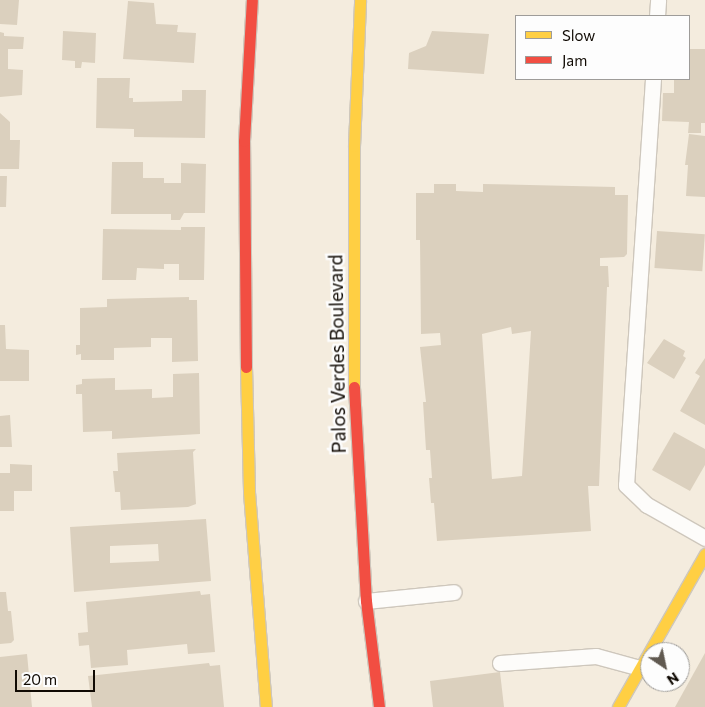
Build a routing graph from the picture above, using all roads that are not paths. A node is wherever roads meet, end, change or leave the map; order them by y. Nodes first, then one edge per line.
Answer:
1 (252, 0) edge
2 (360, 0) edge
3 (658, 0) edge
4 (657, 15) edge
5 (653, 80) edge
6 (705, 538) edge
7 (705, 554) edge
8 (454, 592) dead end
9 (366, 601) junction
10 (655, 642) edge
11 (500, 664) dead end
12 (640, 668) joint
13 (266, 707) edge
14 (379, 707) edge
15 (618, 707) edge

1 - 13 street
2 - 9 street, Palos Verdes Boulevard
3 - 4 lane
5 - 6 lane
7 - 10 street
8 - 9 lane
9 - 14 street, Palos Verdes Boulevard
11 - 12 lane
12 - 15 street

